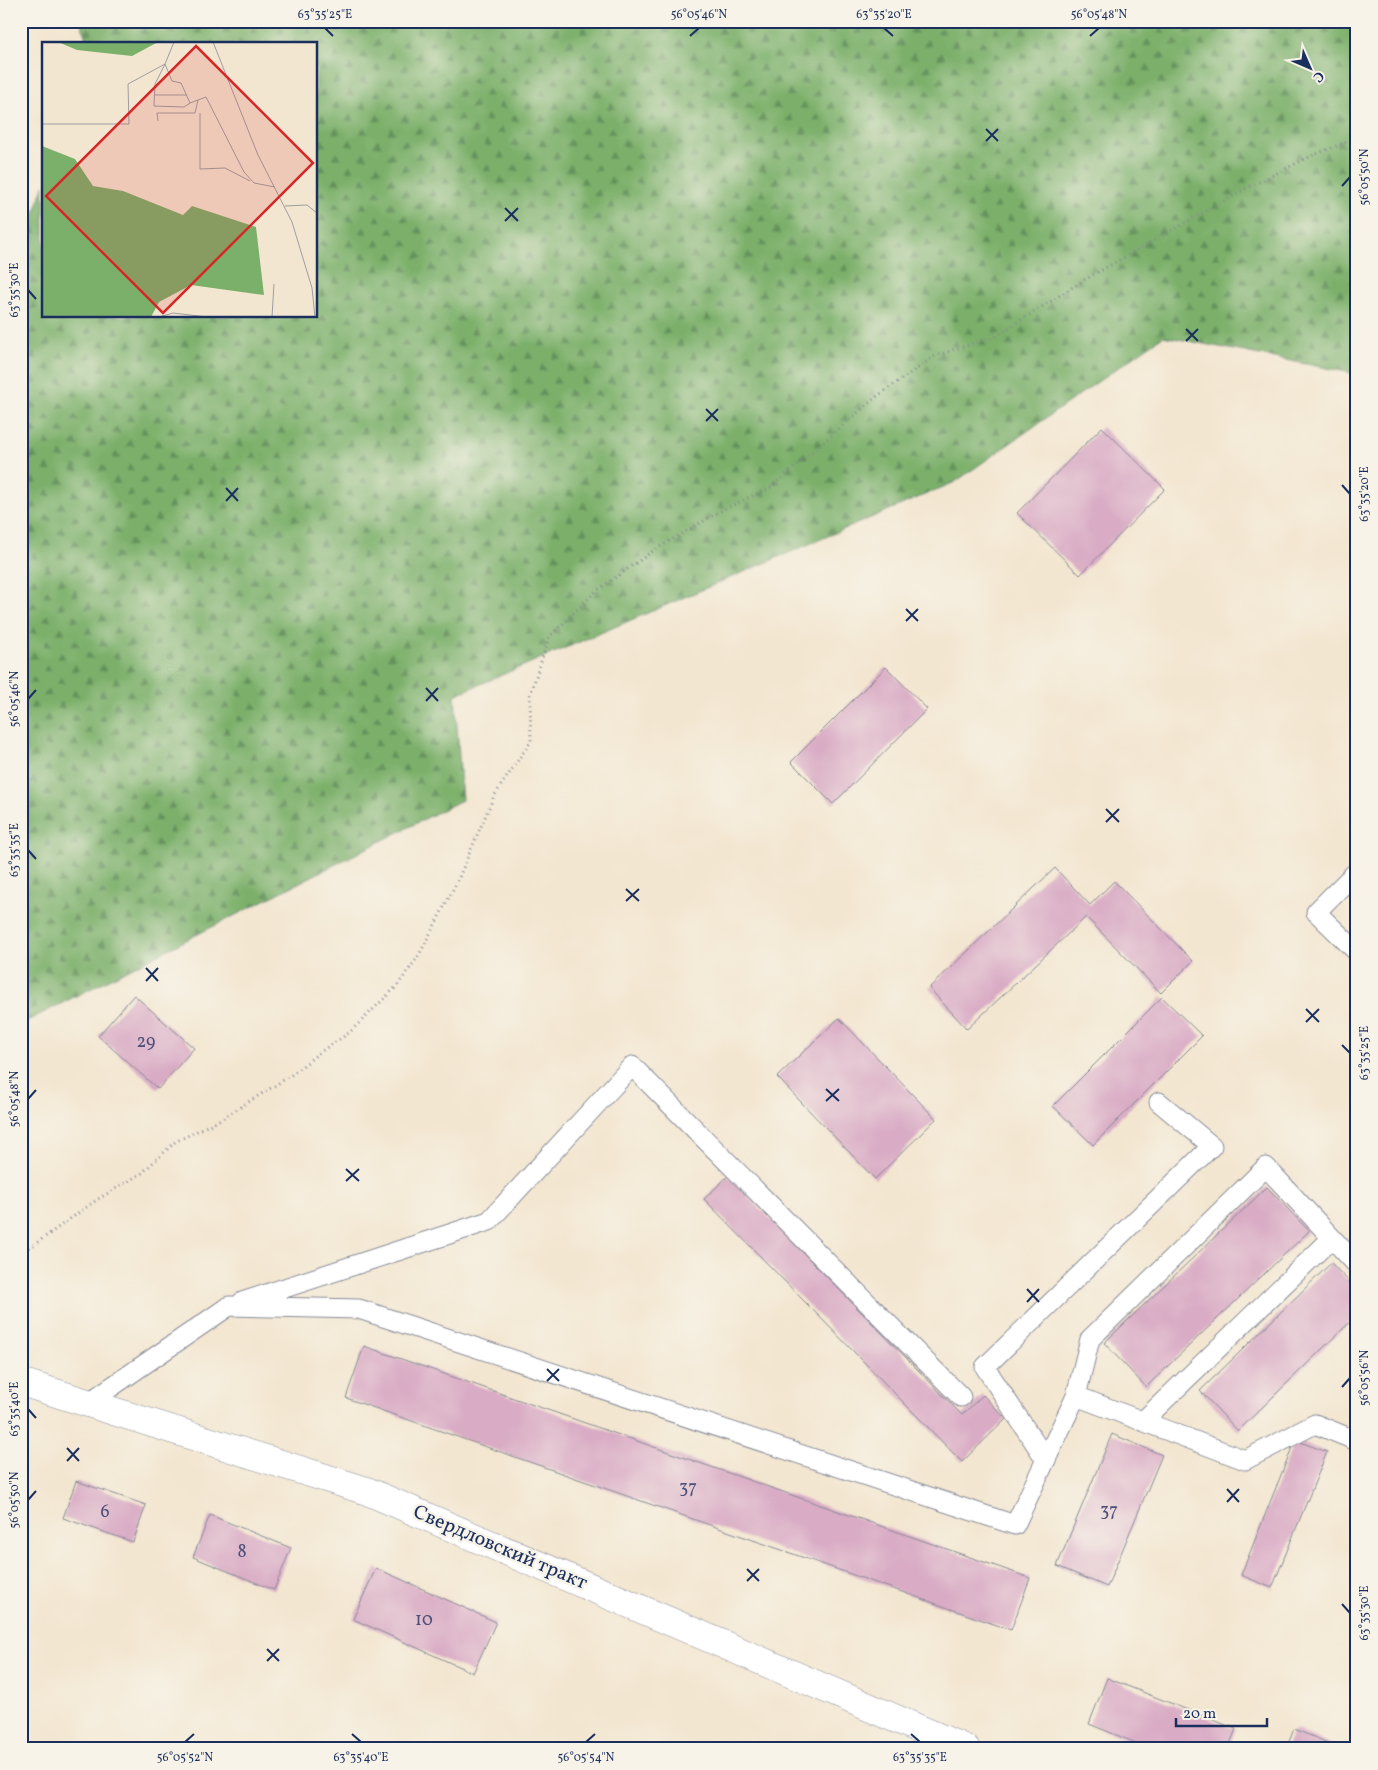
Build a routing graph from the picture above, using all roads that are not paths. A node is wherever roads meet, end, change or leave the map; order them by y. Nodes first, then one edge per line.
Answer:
1 (1357, 871) edge
2 (1357, 952) edge
3 (1159, 1102) dead end
4 (1332, 1238) junction
5 (1357, 1265) edge
6 (229, 1306) junction
7 (21, 1382) edge
8 (1076, 1396) junction
9 (961, 1397) dead end
10 (88, 1403) junction
11 (1143, 1421) junction
12 (1357, 1441) edge
13 (1046, 1460) junction
14 (966, 1749) edge

1 - 2 lane
3 - 13 lane
4 - 5 lane
4 - 8 lane
4 - 11 lane
6 - 9 lane
6 - 10 lane
6 - 13 lane
7 - 10 street, Свердловский тракт
8 - 11 lane
8 - 13 lane
10 - 14 street, Свердловский тракт
11 - 12 lane

